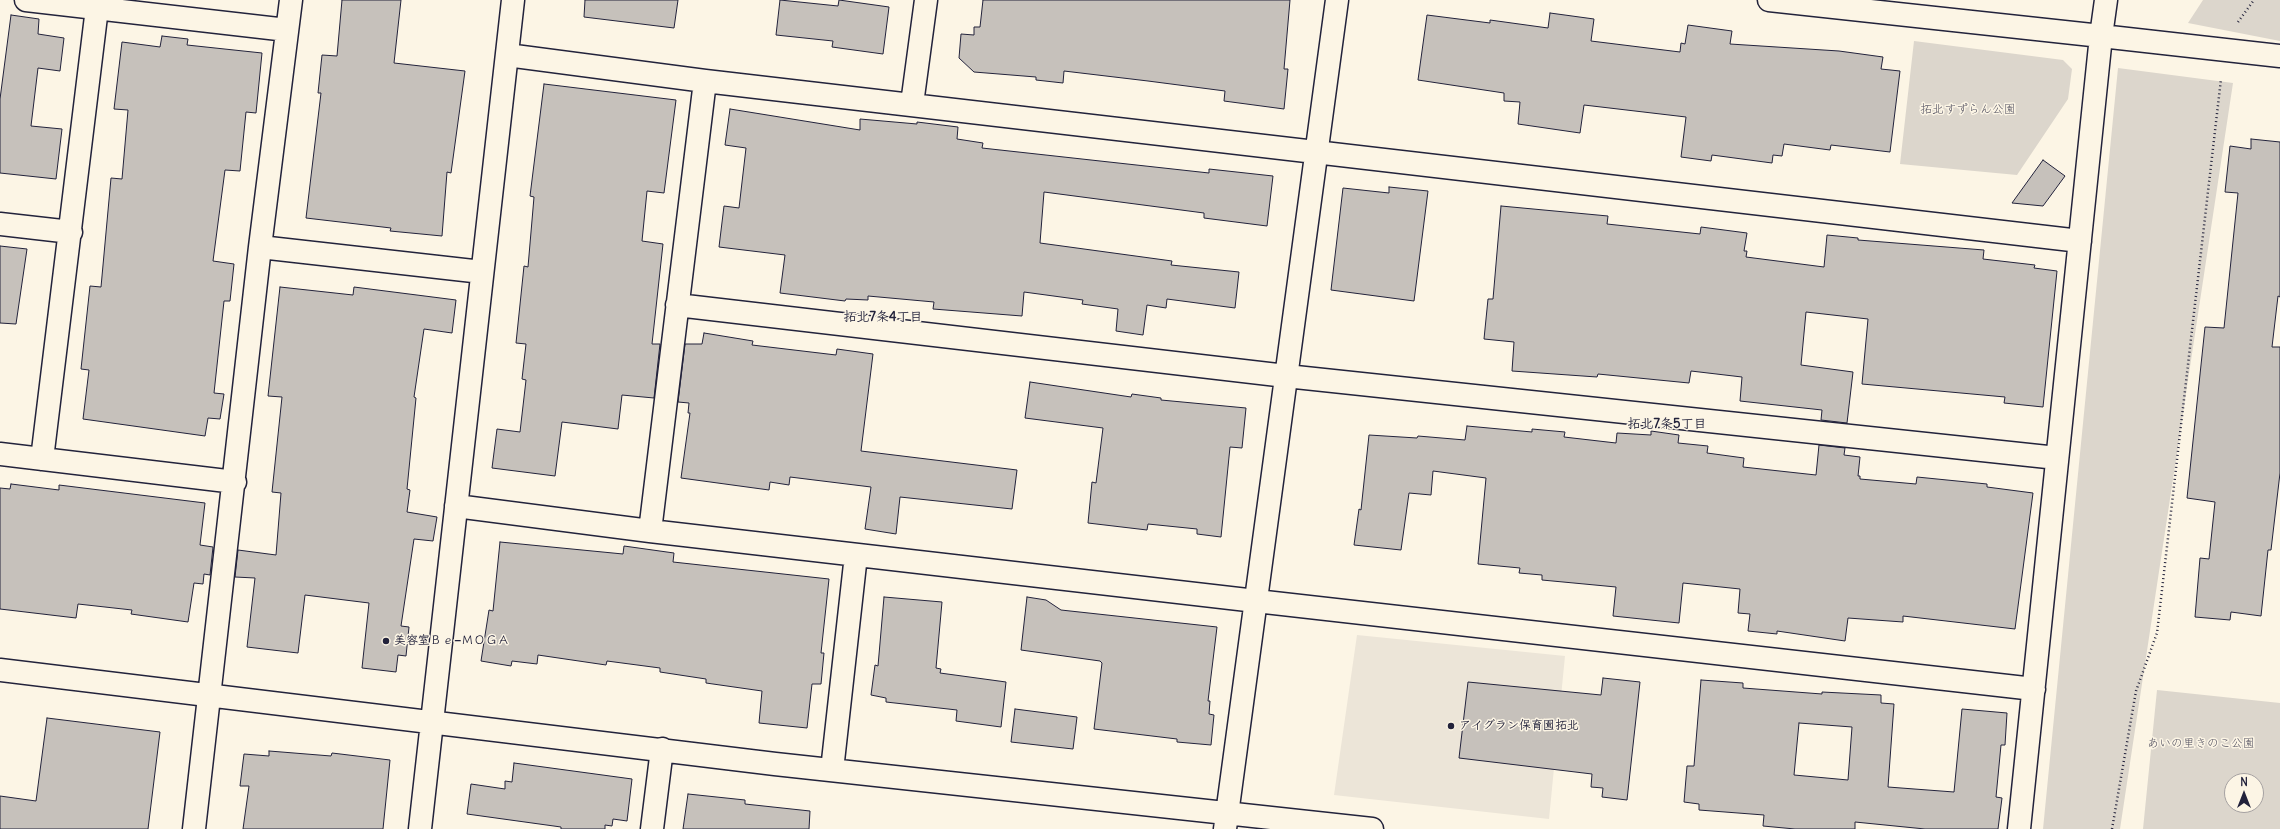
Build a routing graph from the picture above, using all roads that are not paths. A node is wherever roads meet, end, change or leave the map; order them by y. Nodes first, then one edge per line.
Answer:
1 (26, 0) edge
2 (291, 0) edge
3 (513, 0) edge
4 (926, 0) edge
5 (1337, 0) edge
6 (1769, 0) edge
7 (2106, 0) edge
8 (97, 8) junction
9 (1918, 8) edge
10 (287, 30) junction
11 (2101, 36) junction
12 (507, 55) junction
13 (2280, 56) edge
14 (705, 81) junction
15 (912, 104) junction
16 (1316, 151) junction
17 (0, 224) edge
18 (71, 232) junction
19 (2080, 241) junction
20 (260, 247) junction
21 (482, 272) junction
22 (677, 305) junction
23 (1286, 376) junction
24 (0, 454) edge
25 (2057, 458) junction
26 (42, 459) junction
27 (235, 482) junction
28 (456, 506) junction
29 (650, 531) junction
30 (856, 555) junction
31 (1256, 601) junction
32 (0, 670) edge
33 (2034, 689) junction
34 (210, 695) junction
35 (432, 722) junction
36 (662, 749) junction
37 (832, 770) junction
38 (1226, 821) edge
39 (194, 829) edge
40 (420, 829) edge
41 (652, 829) edge
42 (1372, 829) edge
43 (2019, 829) edge

1 - 8 street
2 - 10 street
3 - 12 street
4 - 15 street
5 - 16 street
6 - 9 street
7 - 11 street
8 - 10 street
8 - 18 street
9 - 11 street
10 - 20 street
11 - 13 street
11 - 19 street
12 - 14 street
12 - 21 street
14 - 15 street
14 - 22 street
15 - 16 street
16 - 19 street
16 - 23 street
17 - 18 street
18 - 26 street
19 - 25 street
20 - 21 street
20 - 27 street
21 - 28 street
22 - 23 street
22 - 29 street
23 - 25 street
23 - 31 street
24 - 26 street
25 - 33 street
26 - 27 street
27 - 34 street
28 - 29 street
28 - 35 street
29 - 30 street
30 - 31 street
30 - 37 street
31 - 33 street
31 - 38 street
32 - 34 street
33 - 43 street
34 - 35 street
34 - 39 street
35 - 36 street
35 - 40 street
36 - 37 street
36 - 41 street
37 - 38 street
38 - 42 street

